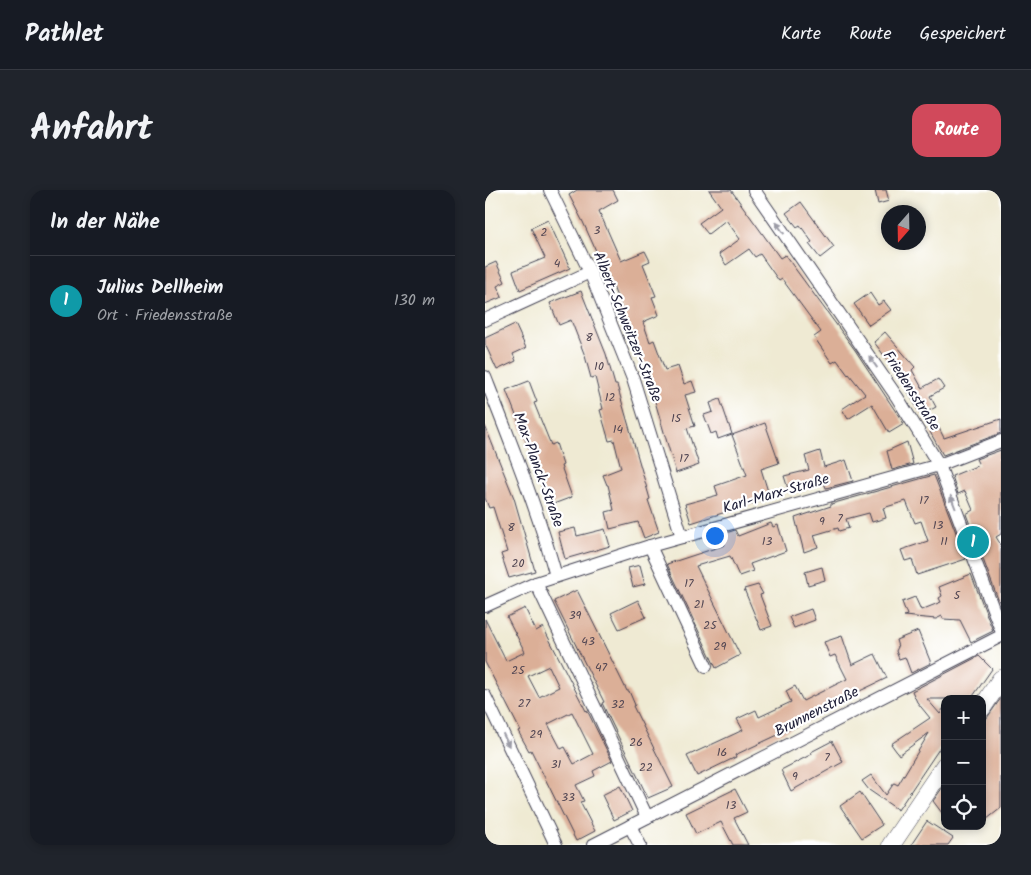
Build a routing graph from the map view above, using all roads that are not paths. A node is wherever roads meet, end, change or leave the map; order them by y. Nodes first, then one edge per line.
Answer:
1 (550, 190) edge
2 (754, 190) edge
3 (590, 272) junction
4 (485, 320) edge
5 (485, 377) edge
6 (1001, 441) edge
7 (939, 465) junction
8 (681, 537) junction
9 (650, 546) junction
10 (557, 576) junction
11 (535, 583) junction
12 (485, 606) edge
13 (1001, 630) edge
14 (1001, 636) edge
15 (706, 666) dead end
16 (1001, 679) edge
17 (485, 696) edge
18 (986, 702) edge
19 (941, 771) edge
20 (647, 817) junction
21 (630, 826) junction
22 (556, 845) edge
23 (593, 845) edge
24 (639, 845) edge
25 (891, 845) edge

1 - 3 street, Albert-Schweitzer-Straße
7 -> 2 street, Friedensstraße
3 - 4 street
3 - 8 street, Albert-Schweitzer-Straße
5 - 10 street, Max-Planck-Straße
6 - 7 street, Karl-Marx-Straße
7 - 8 street, Karl-Marx-Straße
13 -> 7 street, Friedensstraße
8 - 9 street, Karl-Marx-Straße
9 - 10 street, Karl-Marx-Straße
9 - 15 street
10 - 11 street, Karl-Marx-Straße
11 - 12 street, Karl-Marx-Straße
11 - 20 street
14 - 20 street, Brunnenstraße
16 - 18 street
17 -> 22 street
19 - 25 street
20 - 21 street, Brunnenstraße
21 - 23 street, Brunnenstraße
21 - 24 street

